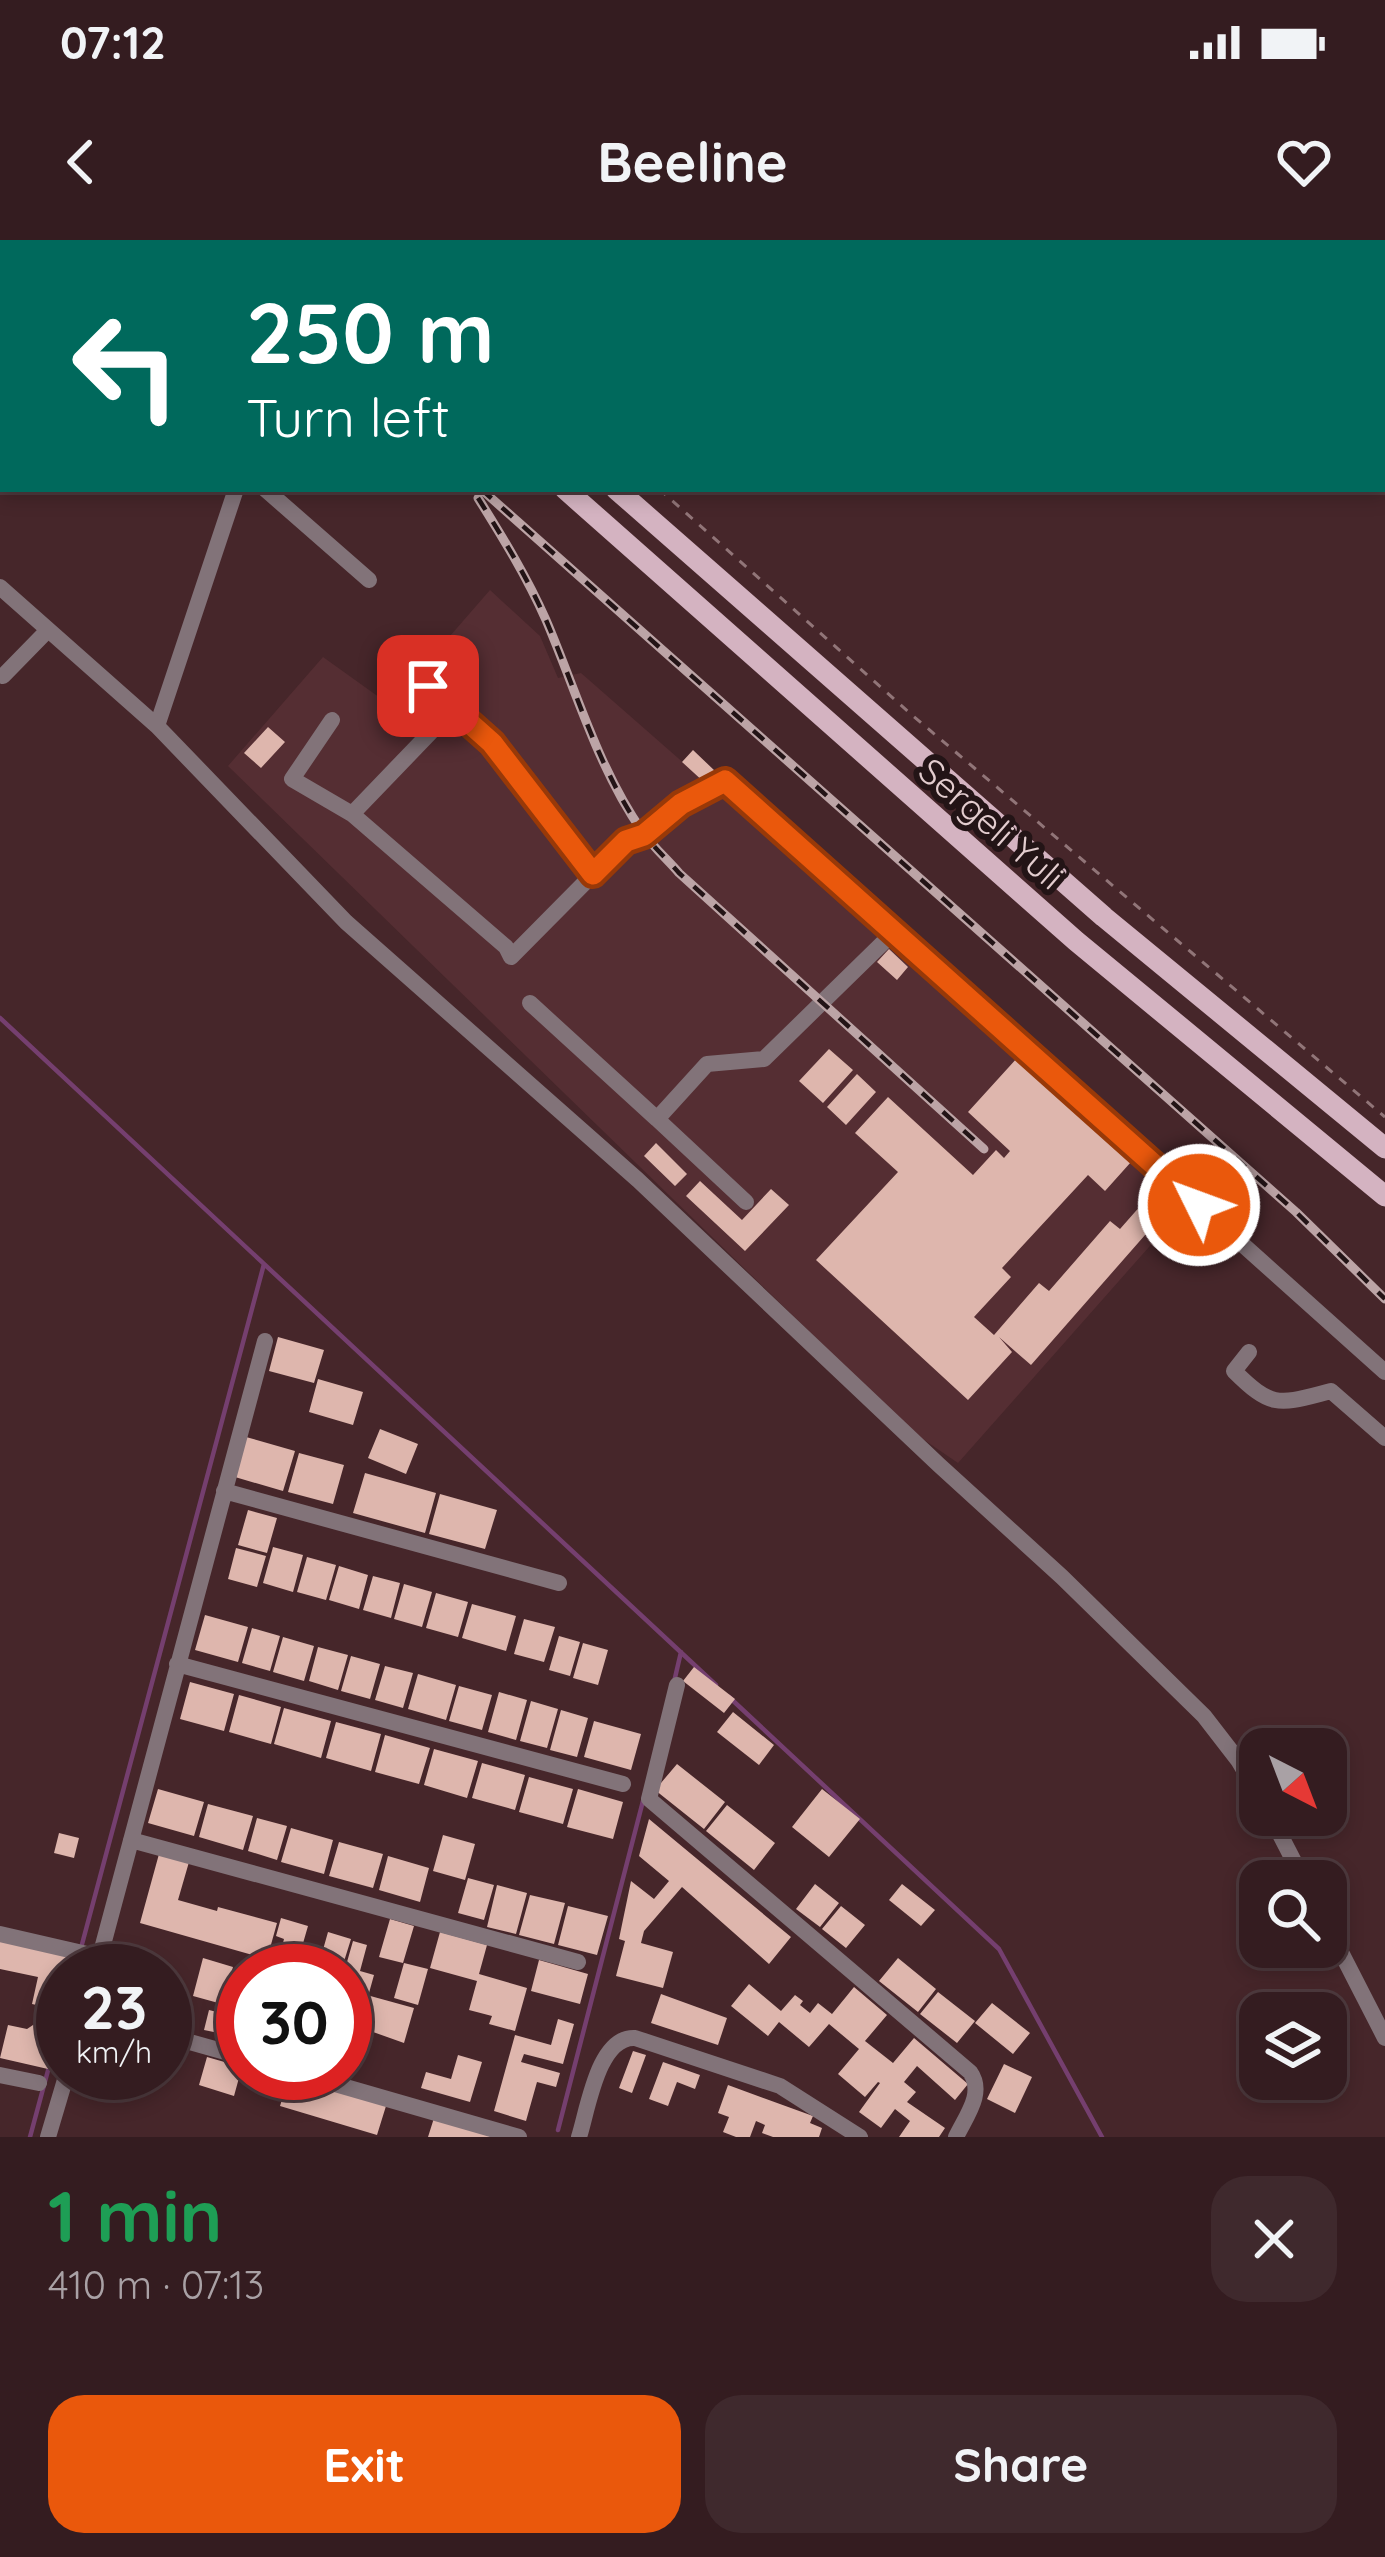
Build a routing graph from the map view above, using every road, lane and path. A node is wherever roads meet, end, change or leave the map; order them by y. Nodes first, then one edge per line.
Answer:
1 (235, 492) edge
2 (269, 492) edge
3 (568, 492) edge
4 (619, 492) edge
5 (662, 492) edge
6 (369, 580) dead end
7 (0, 587) edge
8 (48, 630) junction
9 (3, 676) dead end
10 (428, 686) dead end
11 (453, 709) junction
12 (332, 720) dead end
13 (157, 726) junction
14 (352, 814) junction
15 (593, 874) junction
16 (893, 933) junction
17 (530, 1003) dead end
18 (1385, 1117) edge
19 (657, 1119) junction
20 (1385, 1148) edge
21 (1385, 1196) edge
22 (746, 1202) dead end
23 (265, 1341) dead end
24 (1249, 1352) dead end
25 (1385, 1372) edge
26 (1385, 1438) edge
27 (224, 1491) junction
28 (559, 1583) dead end
29 (178, 1664) junction
30 (676, 1685) dead end
31 (1239, 1762) edge
32 (623, 1784) dead end
33 (131, 1840) junction
34 (0, 1934) edge
35 (37, 1944) edge
36 (94, 1944) edge
37 (578, 1961) dead end
38 (1347, 1965) edge
39 (1385, 2038) edge
40 (0, 2075) edge
41 (36, 2082) edge
42 (372, 2095) edge
43 (59, 2100) edge
44 (48, 2137) edge
45 (519, 2137) edge
46 (579, 2137) edge
47 (860, 2137) edge
48 (956, 2137) edge

1 - 13 street
2 - 6 street
3 - 21 main road, Sergeli Yuli
4 - 20 main road, Sergeli Yuli
5 - 18 path
7 - 8 street
8 - 9 street
8 - 13 street
10 - 11 street
11 - 14 street
11 - 15 street
12 - 14 street
13 - 31 street
14 - 15 street
15 - 16 street
16 - 19 street
16 - 25 street
17 - 19 street
19 - 22 street
23 - 27 street
24 - 26 street
27 - 28 street
27 - 29 street
29 - 32 street
29 - 33 street
30 - 48 street
33 - 36 street
33 - 37 street
34 - 35 street
38 - 39 street
40 - 41 street
42 - 45 street
43 - 44 street
46 - 47 street

